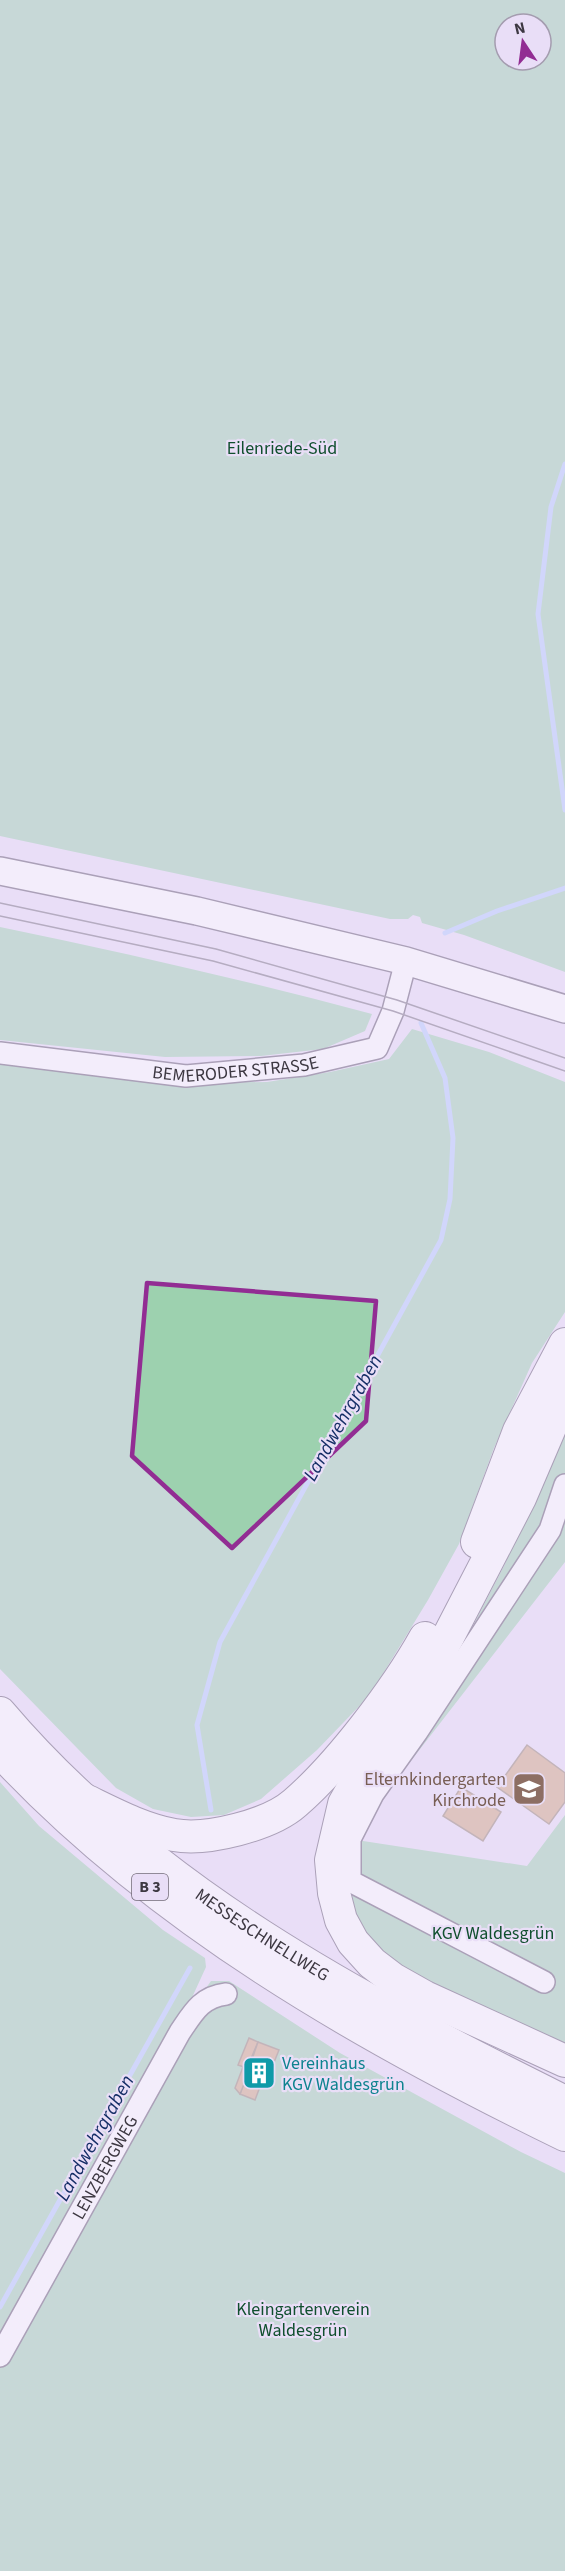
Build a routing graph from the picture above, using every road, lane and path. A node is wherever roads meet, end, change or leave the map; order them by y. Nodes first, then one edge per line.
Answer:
1 (0, 871) edge
2 (406, 961) junction
3 (565, 1009) edge
4 (0, 1053) edge
5 (565, 1344) edge
6 (565, 1393) edge
7 (565, 1485) edge
8 (0, 1713) edge
9 (0, 1751) edge
10 (85, 1800) junction
11 (544, 1982) dead end
12 (226, 1994) dead end
13 (565, 2061) edge
14 (565, 2102) edge
15 (565, 2135) edge
16 (0, 2356) edge

1 - 2 main road
2 - 3 main road
2 - 4 lane, BEMERODER STRASSE
5 - 10 highway
6 - 13 highway
7 - 11 lane
8 - 10 highway, MESSESCHNELLWEG / B 3
9 - 15 highway, MESSESCHNELLWEG / B 3
10 - 14 highway, MESSESCHNELLWEG / B 3
12 - 16 lane, LENZBERGWEG

